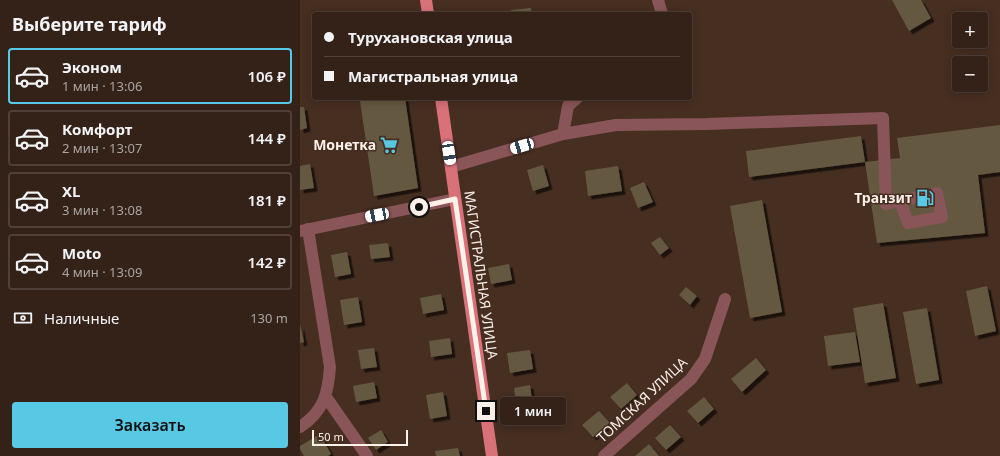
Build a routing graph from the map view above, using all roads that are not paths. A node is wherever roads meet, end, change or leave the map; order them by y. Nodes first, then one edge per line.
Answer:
1 (426, 0) edge
2 (658, 0) edge
3 (428, 12) edge
4 (661, 12) edge
5 (441, 100) edge
6 (575, 100) edge
7 (564, 134) junction
8 (452, 167) junction
9 (455, 199) junction
10 (900, 201) dead end
11 (304, 230) edge
12 (725, 299) dead end
13 (326, 397) junction
14 (300, 427) edge
15 (367, 456) edge
16 (492, 456) edge
17 (604, 456) edge

1 - 3 main road
2 - 4 street
5 - 8 main road, МАГИСТРАЛЬНАЯ УЛИЦА
6 - 7 street
7 - 8 street
7 - 10 street
8 - 9 main road, МАГИСТРАЛЬНАЯ УЛИЦА
9 - 11 street
9 - 16 main road, МАГИСТРАЛЬНАЯ УЛИЦА
11 - 13 street
12 - 17 street, ТОМСКАЯ УЛИЦА
13 - 14 street
13 - 15 street

